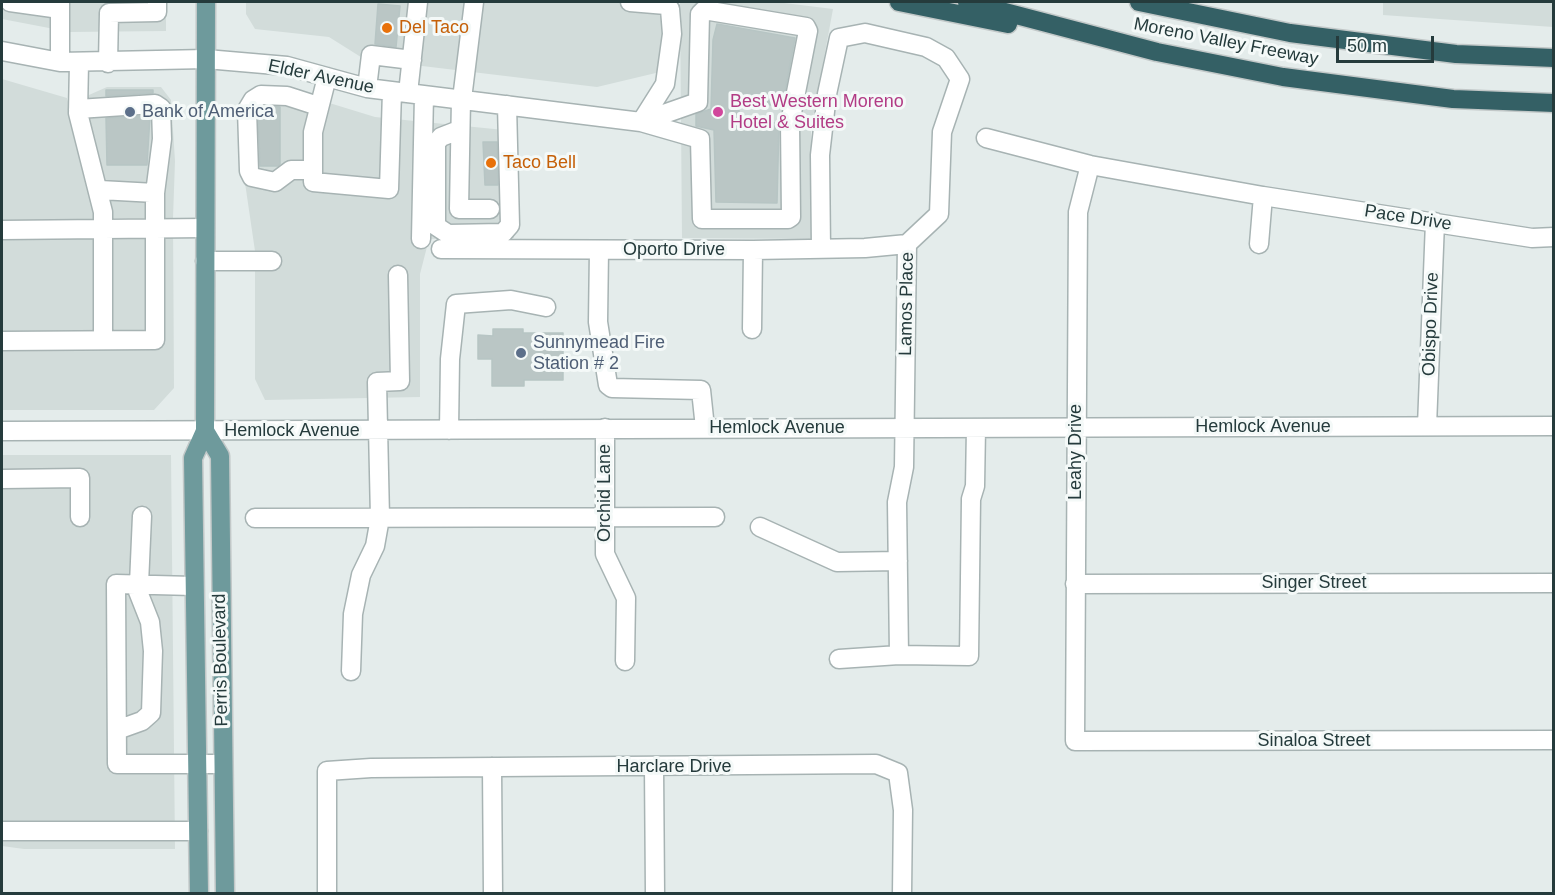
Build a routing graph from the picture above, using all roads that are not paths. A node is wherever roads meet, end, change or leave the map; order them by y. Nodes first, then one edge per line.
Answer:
1 (10, 2) edge
2 (157, 2) edge
3 (206, 2) edge
4 (418, 2) edge
5 (474, 2) edge
6 (630, 2) edge
7 (899, 2) edge
8 (967, 2) edge
9 (1139, 2) edge
10 (1200, 2) edge
11 (54, 5) edge
12 (109, 7) edge
13 (1359, 42) junction
14 (2, 51) edge
15 (1157, 52) junction
16 (1554, 58) edge
17 (206, 59) junction
18 (412, 60) junction
19 (60, 62) junction
20 (79, 63) junction
21 (108, 63) junction
22 (327, 77) junction
23 (368, 88) junction
24 (408, 93) junction
25 (461, 99) junction
26 (1554, 103) edge
27 (507, 105) junction
28 (318, 106) junction
29 (78, 109) junction
30 (641, 122) junction
31 (459, 130) junction
32 (986, 138) dead end
33 (1090, 165) junction
34 (313, 170) junction
35 (100, 190) junction
36 (155, 193) junction
37 (1263, 196) junction
38 (490, 209) dead end
39 (1435, 222) junction
40 (205, 228) junction
41 (155, 229) junction
42 (2, 230) edge
43 (102, 230) junction
44 (1554, 237) edge
45 (421, 239) dead end
46 (907, 244) junction
47 (1258, 244) dead end
48 (441, 249) dead end
49 (821, 249) junction
50 (598, 250) junction
51 (753, 250) junction
52 (205, 261) junction
53 (272, 261) dead end
54 (398, 275) dead end
55 (546, 307) dead end
56 (752, 329) dead end
57 (103, 340) junction
58 (2, 341) edge
59 (1427, 426) junction
60 (1554, 426) edge
61 (605, 428) junction
62 (705, 428) junction
63 (904, 428) junction
64 (976, 428) junction
65 (1077, 429) junction
66 (449, 430) junction
67 (2, 431) edge
68 (205, 431) junction
69 (378, 431) junction
70 (2, 479) edge
71 (80, 516) dead end
72 (142, 516) dead end
73 (604, 517) junction
74 (715, 517) dead end
75 (255, 518) dead end
76 (380, 518) junction
77 (760, 527) dead end
78 (898, 561) junction
79 (1554, 583) edge
80 (137, 584) junction
81 (1075, 584) junction
82 (193, 586) junction
83 (899, 655) junction
84 (839, 659) dead end
85 (625, 661) dead end
86 (351, 671) dead end
87 (117, 730) junction
88 (1554, 740) edge
89 (1075, 741) joint
90 (196, 763) junction
91 (222, 764) junction
92 (492, 766) junction
93 (654, 767) junction
94 (2, 831) edge
95 (198, 831) junction
96 (199, 894) edge
97 (225, 894) edge
98 (327, 894) edge
99 (493, 894) edge
100 (655, 894) edge
101 (902, 894) edge

1 - 11 street
2 - 12 street
3 - 17 main road, Perris Boulevard
4 - 18 street
5 - 25 street
6 - 30 street
7 - 15 highway
8 - 15 highway, Moreno Valley Freeway
9 - 13 highway, Moreno Valley Freeway
10 - 13 highway
11 - 19 street
12 - 21 street
13 - 16 highway, Moreno Valley Freeway
14 - 19 street, Elder Avenue
15 - 26 highway, Moreno Valley Freeway
17 - 21 street, Elder Avenue
17 - 22 street, Elder Avenue
17 - 40 main road, Perris Boulevard
18 - 23 street
18 - 24 street
19 - 20 street, Elder Avenue
20 - 21 street, Elder Avenue
20 - 29 street
22 - 23 street, Elder Avenue
22 - 28 street
23 - 24 street, Elder Avenue
24 - 25 street, Elder Avenue
24 - 34 street
24 - 45 street
25 - 27 street, Elder Avenue
25 - 31 street
27 - 30 street, Elder Avenue
27 - 31 street
28 - 34 street
28 - 34 street
29 - 35 street
29 - 36 street
30 - 30 street, Elder Avenue
31 - 38 street
32 - 33 street, Pace Drive
33 - 37 street, Pace Drive
33 - 65 street, Leahy Drive
35 - 36 street
35 - 43 street
36 - 41 street
37 - 39 street, Pace Drive
37 - 47 street
39 - 44 street, Pace Drive
39 - 59 street, Obispo Drive
40 - 41 street
40 - 52 main road, Perris Boulevard
41 - 43 street
41 - 57 street
42 - 43 street
43 - 57 street
46 - 49 street, Oporto Drive
46 - 49 street, Lamos Place
46 - 63 street, Lamos Place
48 - 50 street, Oporto Drive
49 - 51 street, Oporto Drive
50 - 51 street, Oporto Drive
50 - 62 street
51 - 56 street
52 - 53 street
52 - 68 main road, Perris Boulevard
54 - 69 street
55 - 66 street
57 - 58 street
59 - 60 street, Hemlock Avenue
59 - 65 street, Hemlock Avenue
61 - 62 street, Hemlock Avenue
61 - 66 street, Hemlock Avenue
61 - 73 street, Orchid Lane
62 - 63 street, Hemlock Avenue
63 - 64 street, Hemlock Avenue
63 - 78 street, Lamos Place
64 - 65 street, Hemlock Avenue
64 - 83 street
65 - 81 street, Leahy Drive
66 - 69 street, Hemlock Avenue
67 - 68 street, Hemlock Avenue
68 - 69 street, Hemlock Avenue
68 - 82 main road, Perris Boulevard
68 - 91 main road, Perris Boulevard
69 - 76 street
70 - 71 street
72 - 80 street
73 - 74 street
73 - 76 street
73 - 85 street, Orchid Lane
75 - 76 street
76 - 86 street
77 - 78 street
78 - 83 street, Lamos Place
79 - 81 street, Singer Street
80 - 82 street
80 - 87 street
80 - 87 street
81 - 89 street, Leahy Drive
82 - 90 main road, Perris Boulevard
83 - 84 street
87 - 90 street
88 - 89 street, Sinaloa Street
90 - 91 street
90 - 95 main road, Perris Boulevard
91 - 97 main road, Perris Boulevard
92 - 93 street, Harclare Drive
92 - 98 street, Harclare Drive
92 - 99 street
93 - 100 street
93 - 101 street, Harclare Drive
94 - 95 street
95 - 96 main road, Perris Boulevard

